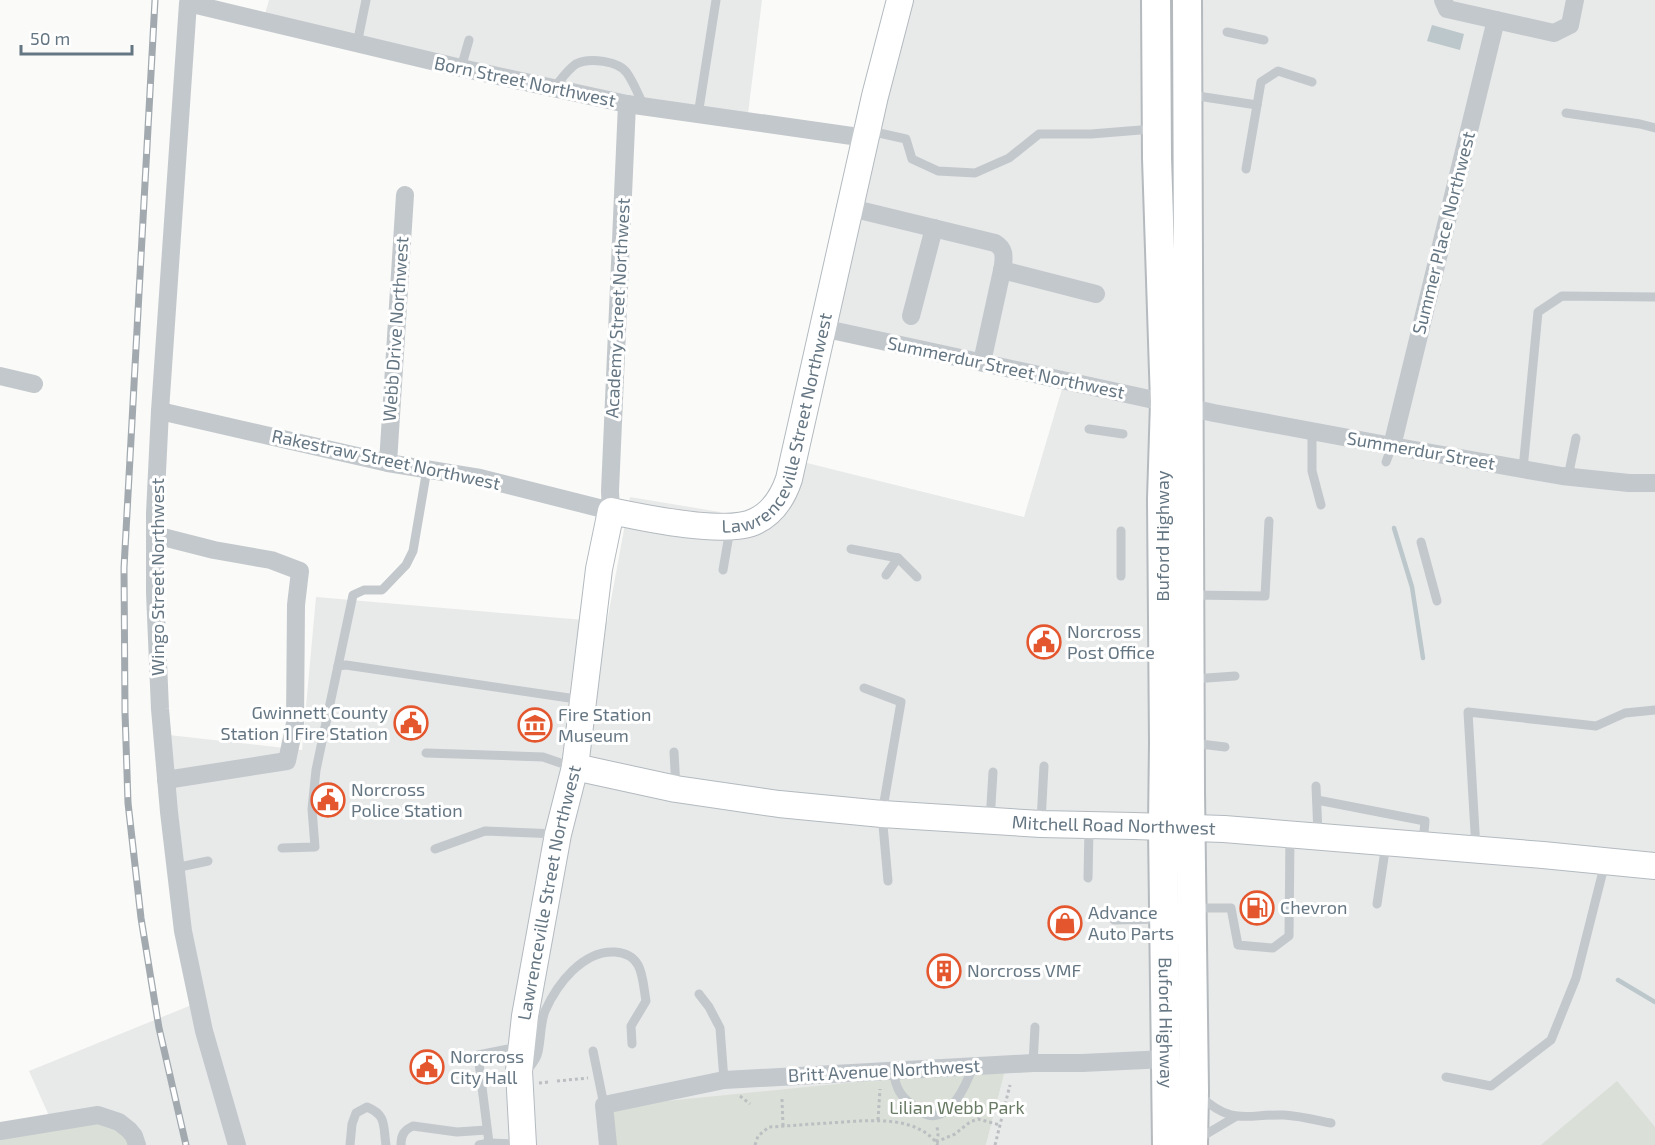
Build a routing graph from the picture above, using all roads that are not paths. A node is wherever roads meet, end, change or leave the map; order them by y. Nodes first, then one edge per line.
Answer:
1 (366, 0) edge
2 (716, 0) edge
3 (900, 0) edge
4 (1156, 0) edge
5 (1187, 0) edge
6 (1443, 0) edge
7 (1575, 0) edge
8 (188, 3) joint
9 (1496, 20) junction
10 (1227, 32) dead end
11 (469, 40) dead end
12 (1264, 40) dead end
13 (357, 44) junction
14 (461, 68) junction
15 (1312, 82) dead end
16 (554, 88) junction
17 (1187, 95) junction
18 (1257, 105) junction
19 (636, 106) junction
20 (1566, 113) dead end
21 (698, 115) junction
22 (1157, 128) junction
23 (1655, 128) edge
24 (867, 135) junction
25 (1246, 169) dead end
26 (405, 195) dead end
27 (851, 208) junction
28 (934, 228) junction
29 (1002, 270) junction
30 (1096, 294) dead end
31 (1655, 297) edge
32 (911, 316) dead end
33 (822, 328) junction
34 (982, 362) junction
35 (0, 376) edge
36 (34, 384) dead end
37 (1178, 405) junction
38 (160, 411) junction
39 (1089, 429) dead end
40 (1312, 431) junction
41 (1123, 434) dead end
42 (1576, 438) dead end
43 (1389, 454) junction
44 (388, 463) junction
45 (427, 469) junction
46 (1523, 469) junction
47 (1568, 477) junction
48 (1655, 483) edge
49 (1321, 505) dead end
50 (611, 511) junction
51 (1269, 521) dead end
52 (730, 527) junction
53 (1121, 531) dead end
54 (155, 535) junction
55 (1421, 542) dead end
56 (851, 549) dead end
57 (898, 558) junction
58 (723, 570) dead end
59 (886, 575) dead end
60 (1121, 576) dead end
61 (917, 577) dead end
62 (1190, 595) junction
63 (1437, 602) dead end
64 (338, 666) junction
65 (1235, 676) dead end
66 (1191, 679) junction
67 (864, 688) dead end
68 (584, 700) junction
69 (1655, 711) edge
70 (1191, 743) junction
71 (1225, 747) dead end
72 (674, 752) dead end
73 (426, 753) dead end
74 (1044, 766) dead end
75 (575, 767) junction
76 (993, 772) dead end
77 (166, 780) junction
78 (1316, 786) dead end
79 (676, 789) junction
80 (1317, 800) junction
81 (882, 814) junction
82 (990, 821) junction
83 (1041, 824) junction
84 (1089, 825) junction
85 (1162, 827) junction
86 (1191, 829) junction
87 (558, 834) junction
88 (1290, 835) junction
89 (1318, 837) junction
90 (1386, 842) junction
91 (1423, 845) junction
92 (282, 848) dead end
93 (435, 849) dead end
94 (1476, 849) junction
95 (208, 861) dead end
96 (1605, 861) junction
97 (1655, 866) edge
98 (175, 868) junction
99 (1088, 878) dead end
100 (888, 881) dead end
101 (1377, 904) dead end
102 (1191, 908) junction
103 (1114, 920) dead end
104 (1164, 920) junction
105 (699, 994) dead end
106 (1035, 1027) dead end
107 (632, 1044) dead end
108 (593, 1051) dead end
109 (1166, 1059) junction
110 (1033, 1063) junction
111 (973, 1066) junction
112 (526, 1067) junction
113 (893, 1071) junction
114 (1446, 1077) dead end
115 (724, 1080) junction
116 (1194, 1091) junction
117 (604, 1105) junction
118 (1235, 1117) junction
119 (1331, 1123) dead end
120 (488, 1130) junction
121 (0, 1131) edge
122 (133, 1137) edge
123 (489, 1143) junction
124 (522, 1144) edge
125 (1185, 1144) edge
126 (237, 1145) edge
127 (350, 1145) edge
128 (386, 1145) edge
129 (400, 1145) edge
130 (479, 1145) edge
131 (608, 1145) edge

1 - 13 lane
2 - 21 lane
3 - 24 street, Lawrenceville Street Northwest
4 - 22 main road, Buford Highway
5 - 17 main road, Buford Highway
6 - 9 street
7 - 9 street
8 - 13 street, Born Street Northwest
8 - 38 street, Wingo Street Northwest
9 - 43 street, Summer Place Northwest
10 - 12 lane
11 - 14 lane
13 - 14 street, Born Street Northwest
14 - 16 street, Born Street Northwest
15 - 18 lane
16 - 19 street, Born Street Northwest
16 - 19 lane
17 - 18 lane
17 - 37 main road, Buford Highway
18 - 25 lane
19 - 21 street, Born Street Northwest
19 - 50 street, Academy Street Northwest
20 - 23 lane
21 - 24 street, Born Street Northwest
22 - 24 lane
22 - 37 main road, Buford Highway
24 - 27 street, Lawrenceville Street Northwest
26 - 44 street, Webb Drive Northwest
27 - 28 street
27 - 33 street, Lawrenceville Street Northwest
28 - 29 street
28 - 32 street
29 - 30 street
29 - 34 street
31 - 46 lane
33 - 34 street, Summerdur Street Northwest
33 - 52 street, Lawrenceville Street Northwest
34 - 37 street, Summerdur Street Northwest
35 - 36 street
37 - 40 street, Summerdur Street
37 - 62 main road, Buford Highway
37 - 85 main road, Buford Highway
38 - 44 street, Rakestraw Street Northwest
38 - 54 street, Wingo Street Northwest
39 - 41 lane
40 - 43 street, Summerdur Street
40 - 49 lane
42 - 47 lane
43 - 46 street, Summerdur Street
44 - 45 street, Rakestraw Street Northwest
45 - 50 street, Rakestraw Street Northwest
45 - 64 lane
46 - 47 street, Summerdur Street
47 - 48 street, Summerdur Street
50 - 52 street, Lawrenceville Street Northwest
50 - 68 street, Lawrenceville Street Northwest
51 - 62 lane
52 - 58 lane
53 - 60 lane
54 - 77 street, Wingo Street Northwest
54 - 77 street
55 - 63 lane
56 - 57 lane
57 - 59 lane
57 - 61 lane
62 - 66 main road, Buford Highway
64 - 68 lane
64 - 92 lane
65 - 66 lane
66 - 70 main road, Buford Highway
67 - 81 lane
68 - 75 street, Lawrenceville Street Northwest
69 - 94 lane
70 - 71 lane
70 - 86 main road, Buford Highway
72 - 79 lane
73 - 75 lane
74 - 83 lane
75 - 79 street, Mitchell Road Northwest
75 - 87 street, Lawrenceville Street Northwest
76 - 82 lane
77 - 98 street, Wingo Street Northwest
78 - 80 lane
79 - 81 street, Mitchell Road Northwest
80 - 89 lane
80 - 91 lane
81 - 82 street, Mitchell Road Northwest
81 - 100 lane
82 - 83 street, Mitchell Road Northwest
83 - 84 street, Mitchell Road Northwest
84 - 85 street, Mitchell Road Northwest
84 - 99 lane
85 - 86 street, Mitchell Road Northwest
85 - 104 main road, Buford Highway
86 - 88 street, Mitchell Road Northwest
86 - 102 main road, Buford Highway
87 - 93 lane
87 - 112 street, Lawrenceville Street Northwest
88 - 89 street, Mitchell Road Northwest
88 - 102 lane
89 - 90 street, Mitchell Road Northwest
90 - 91 street, Mitchell Road Northwest
90 - 101 lane
91 - 94 street, Mitchell Road Northwest
94 - 96 street, Mitchell Road Northwest
95 - 98 lane
96 - 97 street, Mitchell Road Northwest
96 - 114 lane
98 - 126 street, Wingo Street Northwest
102 - 116 main road, Buford Highway
103 - 104 lane
104 - 109 main road, Buford Highway
105 - 115 lane
106 - 110 lane
107 - 112 lane
108 - 117 lane
109 - 110 street, Britt Avenue Northwest
109 - 125 main road, Buford Highway
110 - 111 street, Britt Avenue Northwest
111 - 113 street, Britt Avenue Northwest
111 - 113 lane
112 - 120 lane
112 - 124 street, Lawrenceville Street Northwest
113 - 115 street, Britt Avenue Northwest
115 - 117 street, Britt Avenue Northwest
116 - 118 lane
116 - 125 main road, Buford Highway
117 - 131 street
118 - 119 lane
118 - 125 lane
120 - 123 lane
120 - 129 lane
121 - 122 street
123 - 124 lane
123 - 130 lane
127 - 128 lane

